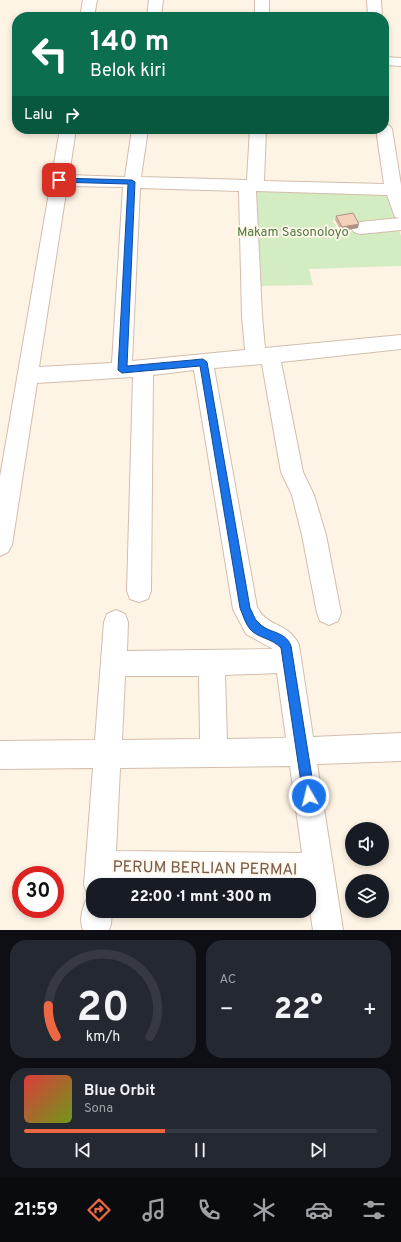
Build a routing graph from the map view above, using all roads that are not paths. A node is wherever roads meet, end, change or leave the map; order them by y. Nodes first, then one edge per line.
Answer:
1 (90, 0) edge
2 (156, 0) edge
3 (262, 0) edge
4 (374, 0) edge
5 (88, 12) edge
6 (155, 12) edge
7 (262, 12) edge
8 (375, 12) edge
9 (389, 61) edge
10 (401, 62) edge
11 (67, 134) edge
12 (139, 134) edge
13 (257, 134) edge
14 (385, 134) edge
15 (59, 180) junction
16 (132, 182) junction
17 (251, 186) junction
18 (397, 189) edge
19 (401, 213) edge
20 (401, 224) edge
21 (360, 228) edge
22 (401, 342) edge
23 (263, 355) junction
24 (203, 362) junction
25 (133, 369) junction
26 (29, 376) junction
27 (0, 545) edge
28 (140, 591) dead end
29 (329, 613) dead end
30 (116, 622) dead end
31 (274, 662) dead end
32 (212, 663) junction
33 (113, 664) junction
34 (401, 747) edge
35 (214, 752) junction
36 (301, 752) junction
37 (108, 753) junction
38 (0, 755) edge
39 (310, 868) dead end
40 (100, 875) edge
41 (328, 930) edge

1 - 5 street
2 - 6 street
3 - 7 street
4 - 8 street
9 - 10 street
11 - 15 street
12 - 16 street
13 - 17 street
14 - 18 street
15 - 16 street
15 - 26 street
16 - 17 street
16 - 25 street
17 - 18 street
17 - 23 street
18 - 19 street
20 - 21 street
22 - 23 street
23 - 24 street
23 - 29 street
24 - 25 street
24 - 36 street
25 - 26 street
25 - 28 street
26 - 27 street
30 - 33 street, PERUM BERLIAN PERMAI
31 - 32 street
32 - 33 street
32 - 35 street
33 - 37 street, PERUM BERLIAN PERMAI
34 - 36 street
35 - 36 street
35 - 37 street
36 - 41 street
37 - 38 street
37 - 40 street, PERUM BERLIAN PERMAI
39 - 40 street, PERUM BERLIAN PERMAI

